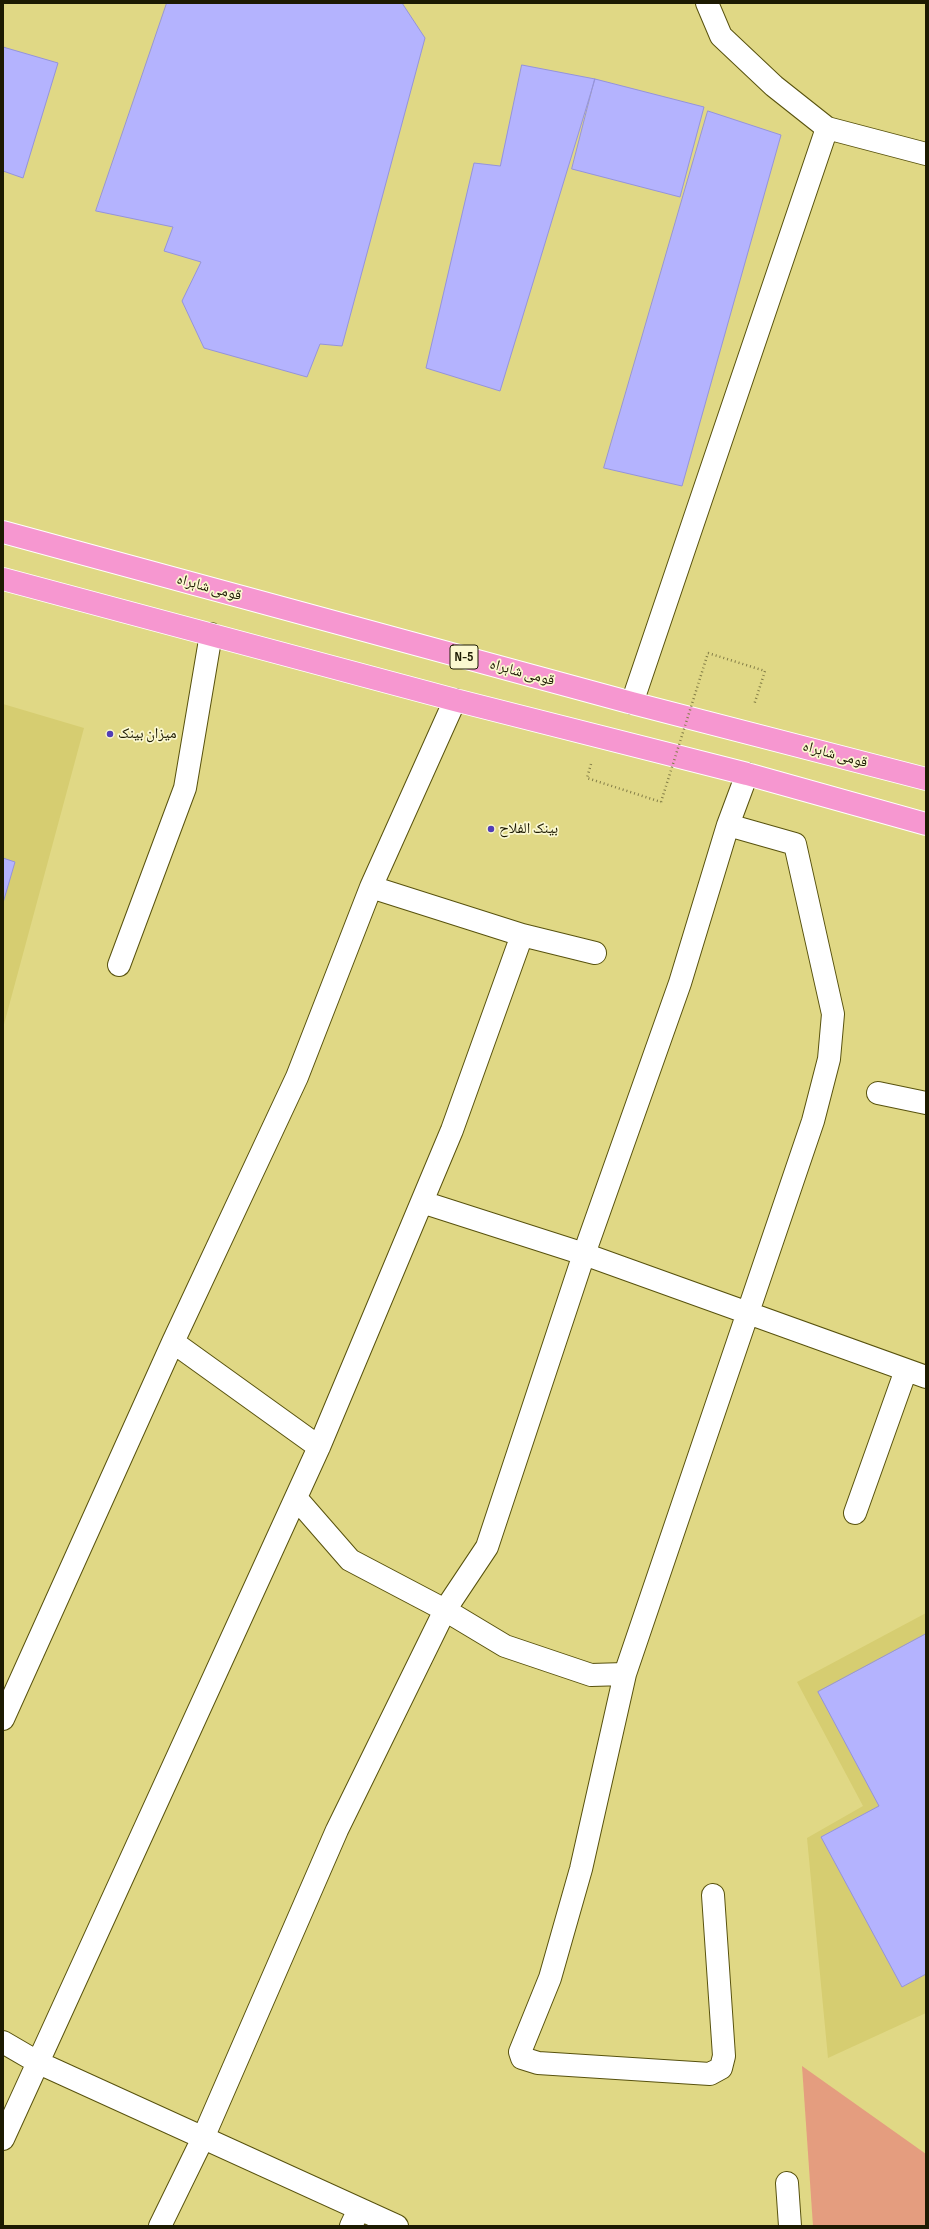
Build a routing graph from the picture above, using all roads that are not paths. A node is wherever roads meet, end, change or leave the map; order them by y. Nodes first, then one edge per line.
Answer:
1 (707, 3) edge
2 (827, 128) junction
3 (926, 154) edge
4 (3, 532) edge
5 (3, 579) edge
6 (211, 634) junction
7 (455, 700) junction
8 (632, 703) junction
9 (747, 774) junction
10 (926, 779) edge
11 (926, 824) edge
12 (728, 825) junction
13 (371, 887) junction
14 (522, 935) junction
15 (596, 953) dead end
16 (119, 965) dead end
17 (878, 1093) dead end
18 (926, 1103) edge
19 (422, 1202) junction
20 (584, 1254) junction
21 (748, 1314) junction
22 (173, 1342) junction
23 (916, 1373) edge
24 (319, 1447) junction
25 (296, 1498) junction
26 (855, 1513) dead end
27 (445, 1610) junction
28 (625, 1674) junction
29 (3, 1719) edge
30 (713, 1895) dead end
31 (3, 2042) edge
32 (39, 2063) junction
33 (203, 2138) junction
34 (3, 2139) edge
35 (787, 2183) dead end
36 (355, 2218) edge
37 (160, 2226) edge
38 (396, 2226) edge
39 (790, 2226) edge

1 - 2 street
2 - 3 street
2 - 8 street
4 - 8 highway, قومی شاہراہ / N-5
5 - 6 highway
6 - 7 highway
6 - 16 street
7 - 9 highway
7 - 13 street
8 - 10 highway, قومی شاہراہ / N-5
9 - 11 highway
9 - 12 street
12 - 20 street
12 - 21 street
13 - 14 street
13 - 22 street
14 - 15 street
14 - 19 street
17 - 18 street
19 - 20 street
19 - 24 street
20 - 21 street
20 - 27 street
21 - 23 street
21 - 28 street
22 - 24 street
22 - 29 street
23 - 26 street
24 - 25 street
25 - 27 street
25 - 32 street
27 - 28 street
27 - 33 street
28 - 30 street
31 - 32 street
32 - 33 street
32 - 34 street
33 - 36 street
33 - 37 street
35 - 39 street
36 - 38 street

